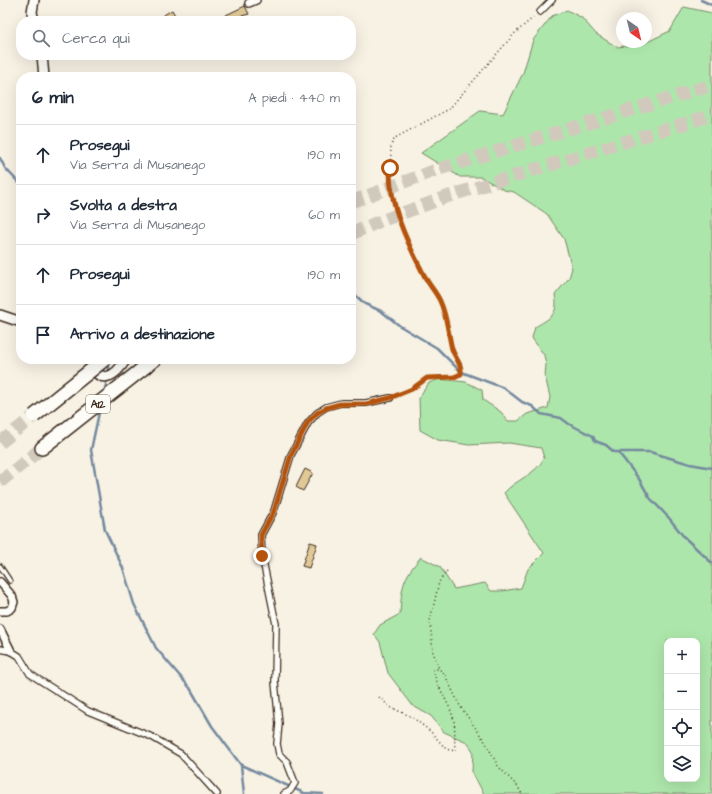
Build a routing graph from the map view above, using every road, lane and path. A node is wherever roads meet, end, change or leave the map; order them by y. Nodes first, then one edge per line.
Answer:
1 (34, 0) edge
2 (256, 0) edge
3 (552, 0) edge
4 (249, 3) dead end
5 (540, 12) joint
6 (33, 16) edge
7 (42, 60) edge
8 (44, 72) edge
9 (0, 315) edge
10 (16, 320) edge
11 (90, 364) edge
12 (99, 364) edge
13 (123, 364) edge
14 (149, 364) edge
15 (390, 398) joint
16 (34, 416) tunnel mouth
17 (42, 448) tunnel mouth
18 (0, 566) edge
19 (448, 571) dead end
20 (10, 580) dead end
21 (0, 582) edge
22 (0, 611) edge
23 (0, 630) edge
24 (0, 649) edge
25 (11, 651) junction
26 (439, 669) junction
27 (379, 697) dead end
28 (217, 794) edge
29 (284, 794) edge
30 (522, 794) edge

1 - 6 street
2 - 4 street
3 - 5 street
5 - 15 path
7 - 8 street
9 - 10 street
11 - 13 street
12 - 16 highway, A12, bridge
14 - 17 highway, A12
15 - 29 street
18 - 20 lane
19 - 26 path
21 - 22 street
23 - 25 street
24 - 25 street
25 - 28 street
26 - 27 path
26 - 30 path

